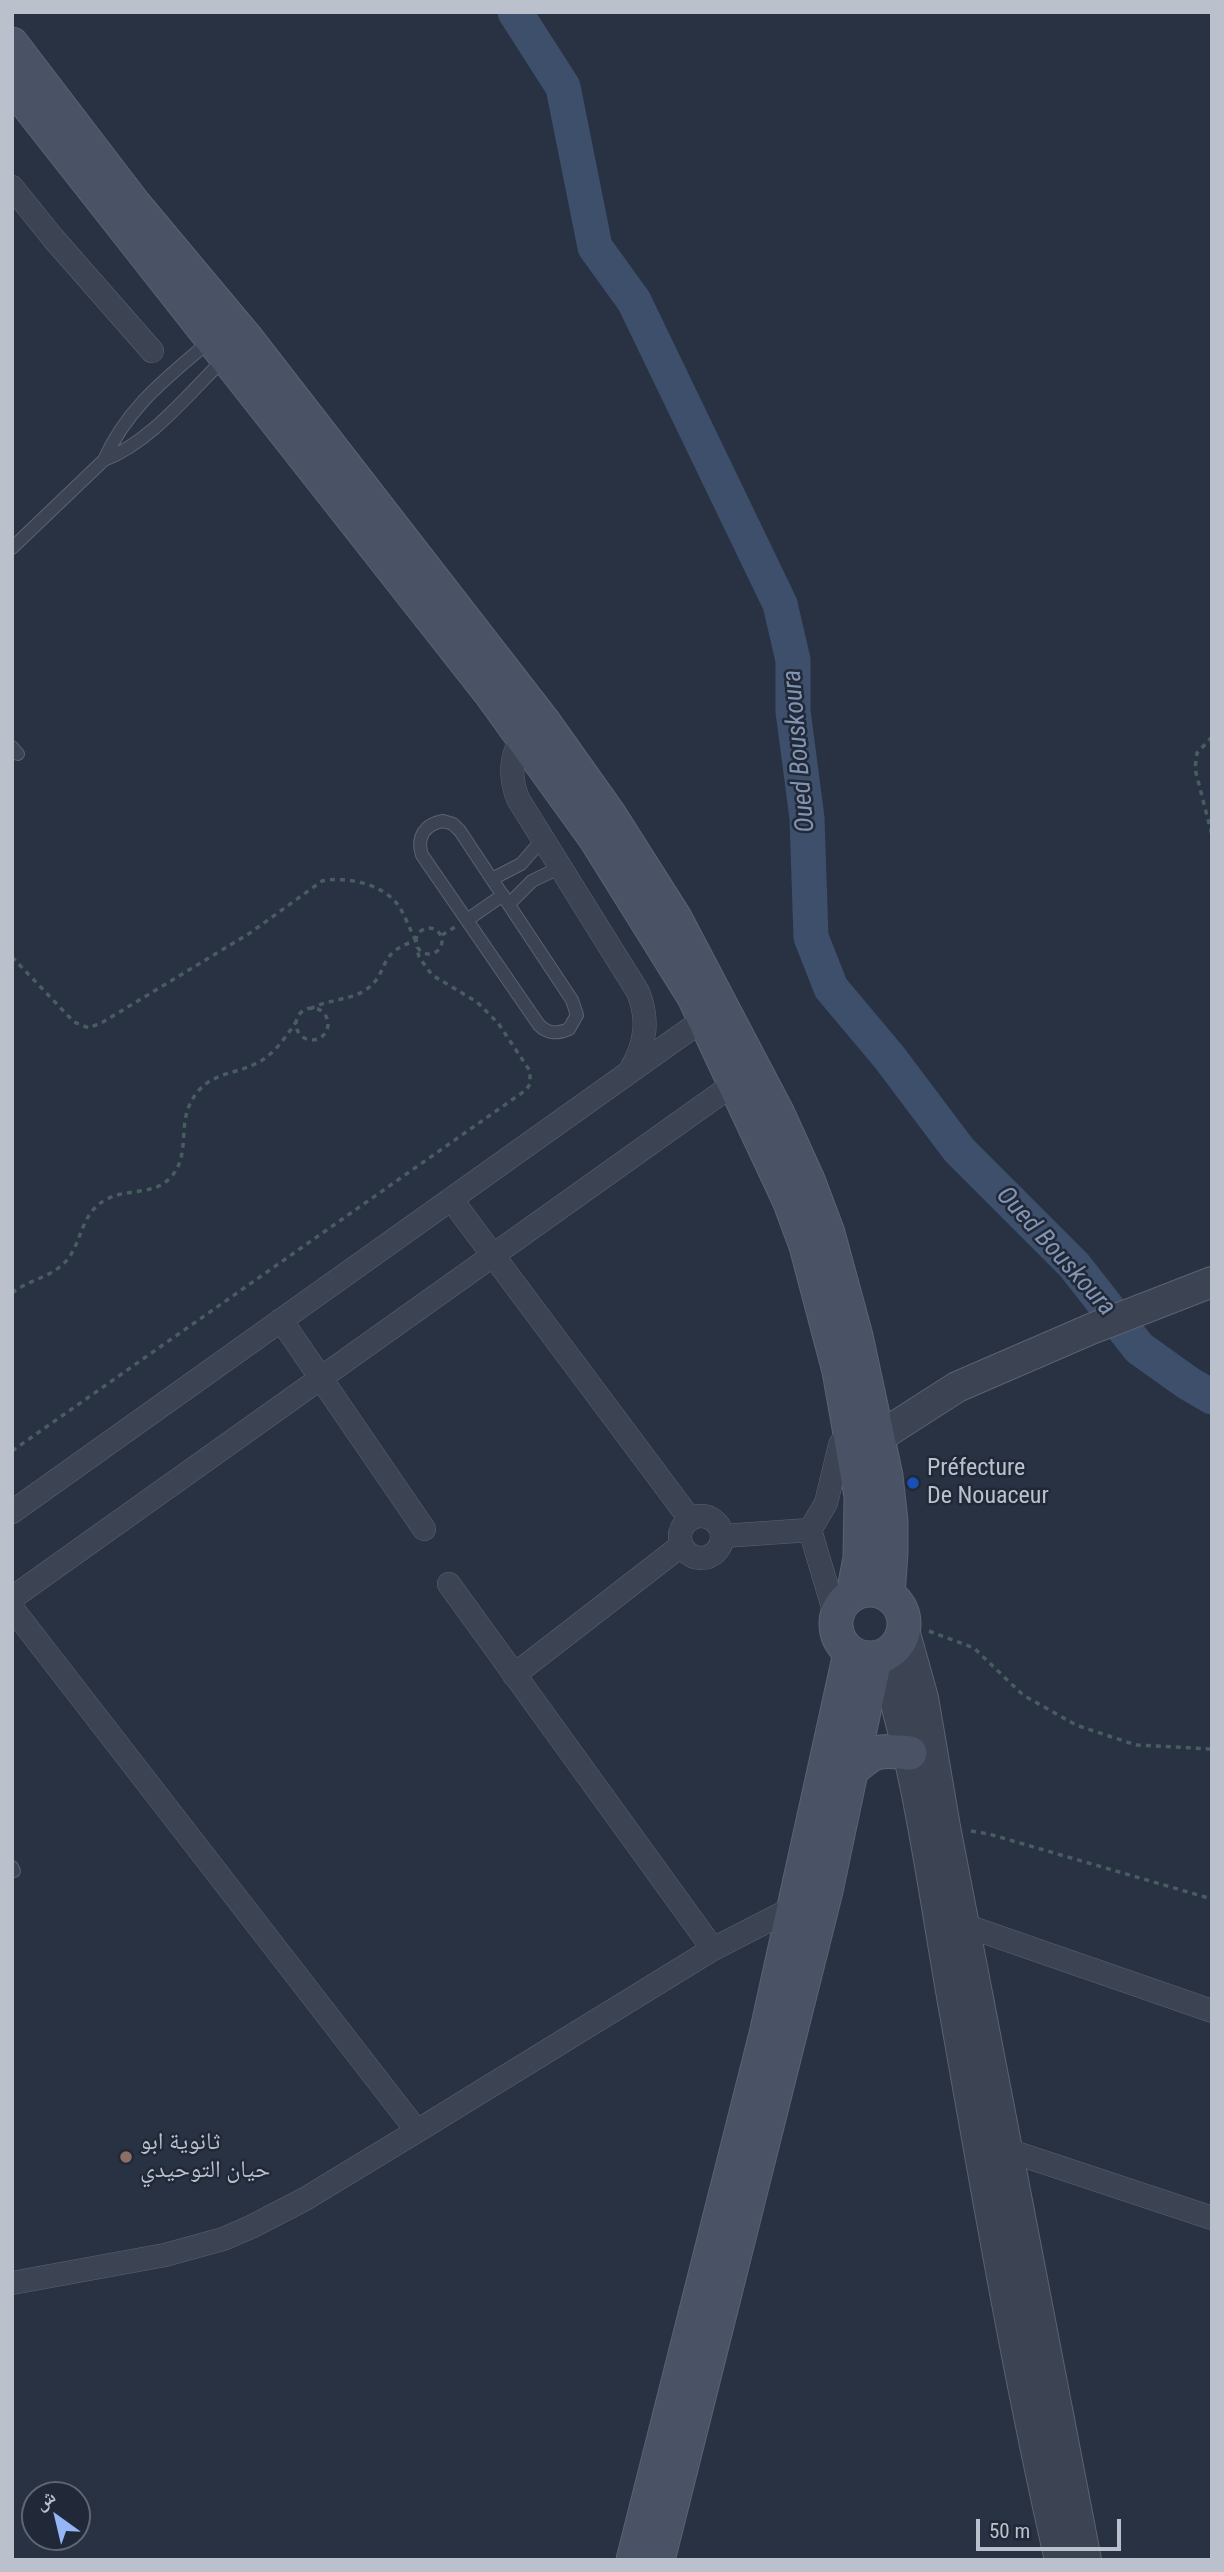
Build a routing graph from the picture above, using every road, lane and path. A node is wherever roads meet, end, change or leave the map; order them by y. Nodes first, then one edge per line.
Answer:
1 (12, 44) edge
2 (12, 85) edge
3 (12, 187) edge
4 (229, 339) junction
5 (152, 351) dead end
6 (104, 460) junction
7 (12, 548) edge
8 (533, 730) junction
9 (1212, 737) edge
10 (1212, 835) edge
11 (543, 839) junction
12 (561, 867) junction
13 (492, 879) junction
14 (506, 899) junction
15 (467, 920) junction
16 (415, 940) junction
17 (417, 947) junction
18 (12, 957) edge
19 (310, 1009) junction
20 (704, 1019) junction
21 (296, 1022) junction
22 (631, 1069) junction
23 (735, 1083) junction
24 (451, 1199) junction
25 (493, 1256) junction
26 (1212, 1282) edge
27 (12, 1293) edge
28 (281, 1320) junction
29 (320, 1379) junction
30 (867, 1423) junction
31 (12, 1451) edge
32 (12, 1512) edge
33 (690, 1519) junction
34 (424, 1529) dead end
35 (810, 1530) junction
36 (723, 1536) junction
37 (682, 1545) junction
38 (449, 1584) dead end
39 (12, 1598) edge
40 (845, 1606) junction
41 (12, 1608) edge
42 (898, 1616) junction
43 (869, 1656) junction
44 (514, 1675) junction
45 (1212, 1749) edge
46 (909, 1753) junction
47 (852, 1770) junction
48 (945, 1827) junction
49 (1212, 1899) edge
50 (794, 1907) junction
51 (964, 1925) junction
52 (713, 1949) junction
53 (1212, 2011) edge
54 (417, 2131) junction
55 (993, 2149) junction
56 (1212, 2218) edge
57 (12, 2283) edge
58 (632, 2560) edge
59 (658, 2560) edge
60 (1060, 2560) edge
61 (1086, 2560) edge

1 - 4 main road
2 - 4 main road
3 - 5 street
4 - 6 lane
4 - 6 lane
4 - 8 main road
6 - 7 lane
8 - 11 street
8 - 20 main road
8 - 30 main road
9 - 10 path
11 - 12 street
11 - 13 lane
12 - 14 lane
12 - 22 street
13 - 14 lane
13 - 15 lane
14 - 15 lane
14 - 15 lane
16 - 17 path
16 - 17 path
16 - 18 path
16 - 19 path
17 - 31 path
19 - 21 path
19 - 21 path
20 - 22 street
20 - 23 main road
21 - 27 path
22 - 24 street
23 - 25 street
23 - 30 main road
24 - 25 street
24 - 28 street
25 - 29 street
25 - 33 street
26 - 30 street
28 - 29 street
28 - 32 street
29 - 34 street
29 - 39 street
30 - 35 street
30 - 40 main road
30 - 42 main road
33 - 36 street
33 - 37 street
35 - 36 street
35 - 40 street
36 - 37 street
37 - 44 street
38 - 44 street
40 - 42 main road
40 - 43 main road
41 - 54 street
42 - 43 main road
42 - 45 path
42 - 48 street
43 - 46 street
43 - 47 main road
43 - 50 main road
44 - 52 street
46 - 47 main road
46 - 55 street
47 - 59 main road
48 - 49 path
48 - 51 street
50 - 52 street
50 - 58 main road
51 - 53 street
51 - 55 street
52 - 54 street
54 - 57 street
55 - 56 street
55 - 60 street
55 - 61 street

